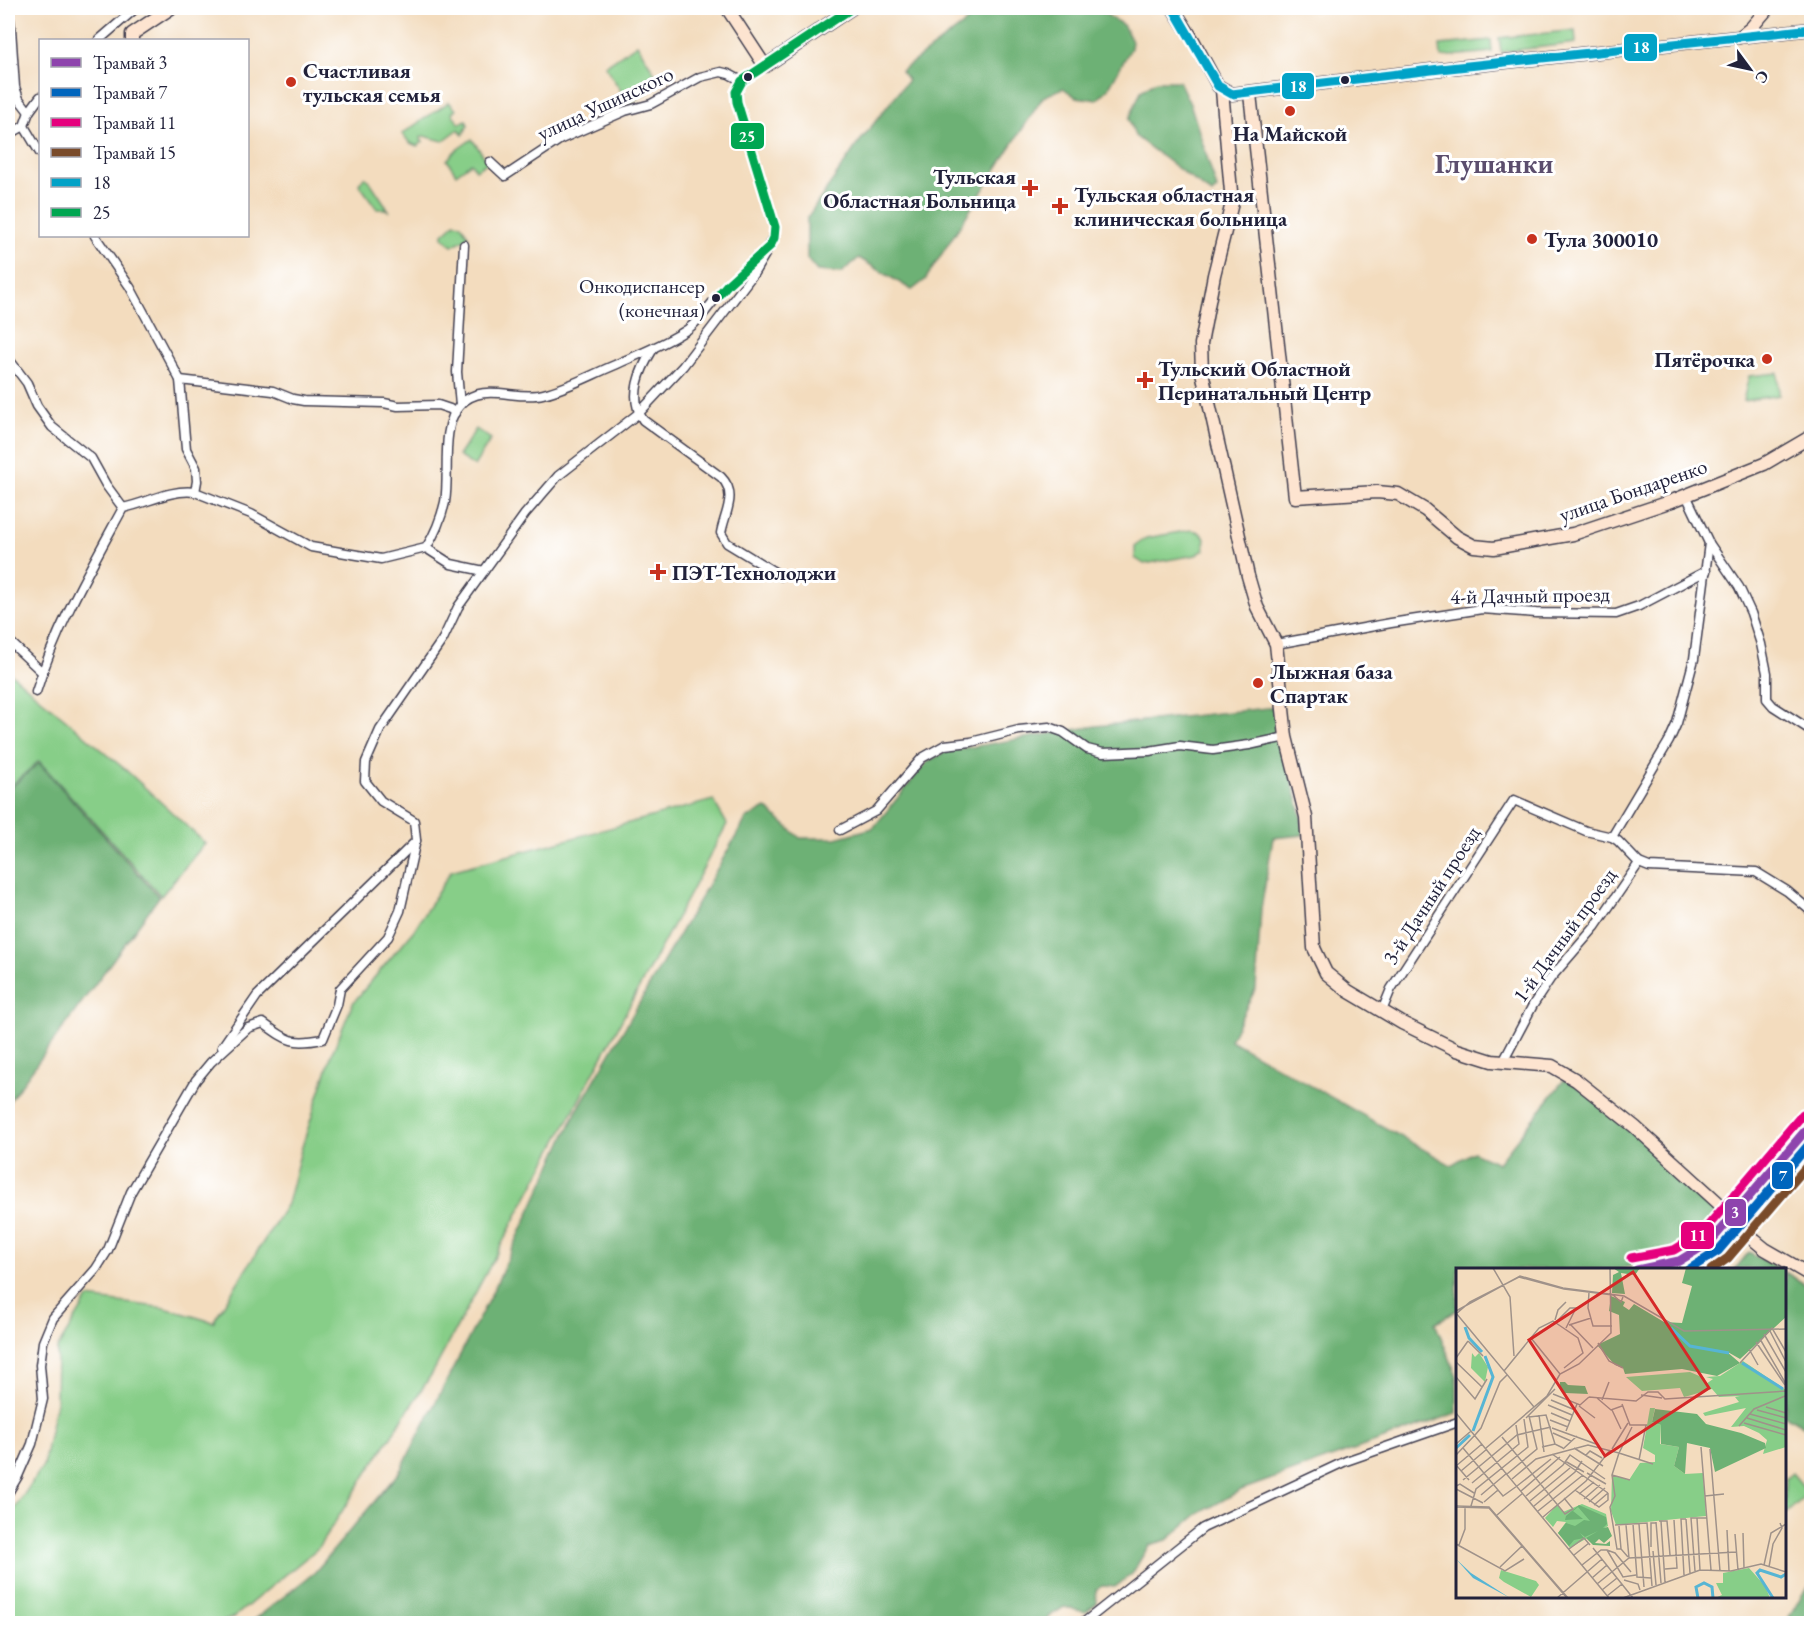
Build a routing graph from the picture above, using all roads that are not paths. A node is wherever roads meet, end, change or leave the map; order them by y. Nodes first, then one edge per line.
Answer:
1 (8, 8) edge
2 (136, 8) edge
3 (171, 8) edge
4 (727, 8) edge
5 (852, 8) edge
6 (1173, 8) edge
7 (1768, 8) edge
8 (1812, 29) edge
9 (1740, 37) junction
10 (100, 39) edge
11 (132, 39) edge
12 (765, 66) junction
13 (742, 81) junction
14 (1222, 90) junction
15 (1250, 94) junction
16 (39, 98) edge
17 (29, 112) junction
18 (24, 126) junction
19 (8, 135) edge
20 (39, 151) edge
21 (490, 162) dead end
22 (96, 237) edge
23 (464, 245) dead end
24 (770, 246) junction
25 (654, 348) junction
26 (8, 358) edge
27 (180, 380) junction
28 (457, 380) junction
29 (480, 393) junction
30 (460, 405) junction
31 (455, 413) junction
32 (639, 413) junction
33 (1812, 436) edge
34 (198, 493) junction
35 (1686, 495) junction
36 (123, 508) junction
37 (1709, 543) junction
38 (426, 548) junction
39 (484, 571) junction
40 (1706, 571) junction
41 (781, 576) dead end
42 (8, 640) edge
43 (1276, 644) junction
44 (42, 672) junction
45 (36, 692) dead end
46 (1812, 731) edge
47 (1286, 737) junction
48 (840, 830) dead end
49 (1612, 837) junction
50 (416, 840) junction
51 (1639, 863) junction
52 (1812, 912) edge
53 (1382, 1011) junction
54 (211, 1062) junction
55 (1503, 1062) junction
56 (1812, 1146) edge
57 (1742, 1230) junction
58 (1710, 1268) edge
59 (1812, 1276) edge
60 (1456, 1423) edge
61 (8, 1492) edge
62 (1082, 1623) edge

1 - 17 street
2 - 10 street
3 - 11 street
4 - 12 street
5 - 12 street
6 - 14 street
7 - 9 street
8 - 9 street
9 - 15 street
12 - 13 street
13 - 21 street, улица Ушинского
13 - 24 street
14 - 15 street
14 - 43 street
15 - 35 street, улица Бондаренко
16 - 17 street
17 - 18 street
18 - 19 street
18 - 20 street
22 - 27 street
23 - 28 street
24 - 25 street
24 - 32 street
25 - 29 street
25 - 32 street
26 - 36 street
27 - 31 street
27 - 34 street
28 - 29 street
28 - 30 street
29 - 30 street
30 - 31 street
31 - 38 street
32 - 39 street
32 - 41 street
33 - 35 street, улица Бондаренко
34 - 36 street
34 - 38 street
35 - 37 street
36 - 44 street
37 - 40 street, 1-й Дачный проезд
37 - 46 street
38 - 39 street
39 - 50 street
40 - 43 street, 4-й Дачный проезд
40 - 49 street, 1-й Дачный проезд
42 - 44 street
43 - 47 street
44 - 45 street
47 - 48 street
47 - 53 street
49 - 51 street
49 - 53 street, 3-й Дачный проезд
50 - 54 street
50 - 54 street
51 - 52 street
51 - 55 street, 1-й Дачный проезд
53 - 55 street
54 - 61 street
55 - 57 street
56 - 57 street
57 - 58 street
57 - 59 street
60 - 62 street

